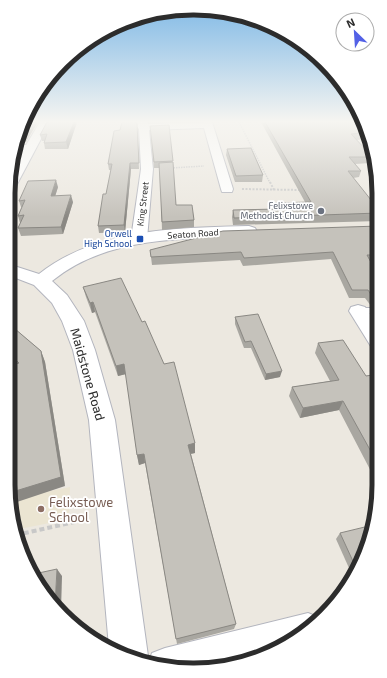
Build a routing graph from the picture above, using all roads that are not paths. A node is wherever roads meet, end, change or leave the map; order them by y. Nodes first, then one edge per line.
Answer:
1 (26, 154) edge
2 (145, 154) edge
3 (216, 154) edge
4 (17, 171) edge
5 (227, 189) road end
6 (265, 231) edge
7 (139, 239) junction
8 (15, 272) edge
9 (41, 281) junction
10 (358, 311) joint
11 (372, 311) edge
12 (372, 332) edge
13 (291, 634) edge
14 (128, 651) edge
15 (179, 662) edge

1 - 4 street
2 - 7 street, King Street
3 - 5 street
6 - 7 street, Seaton Road
7 - 9 street, Seaton Road
8 - 9 street, Maidstone Road
9 - 14 street, Maidstone Road
10 - 11 lane
10 - 12 street
13 - 15 street

